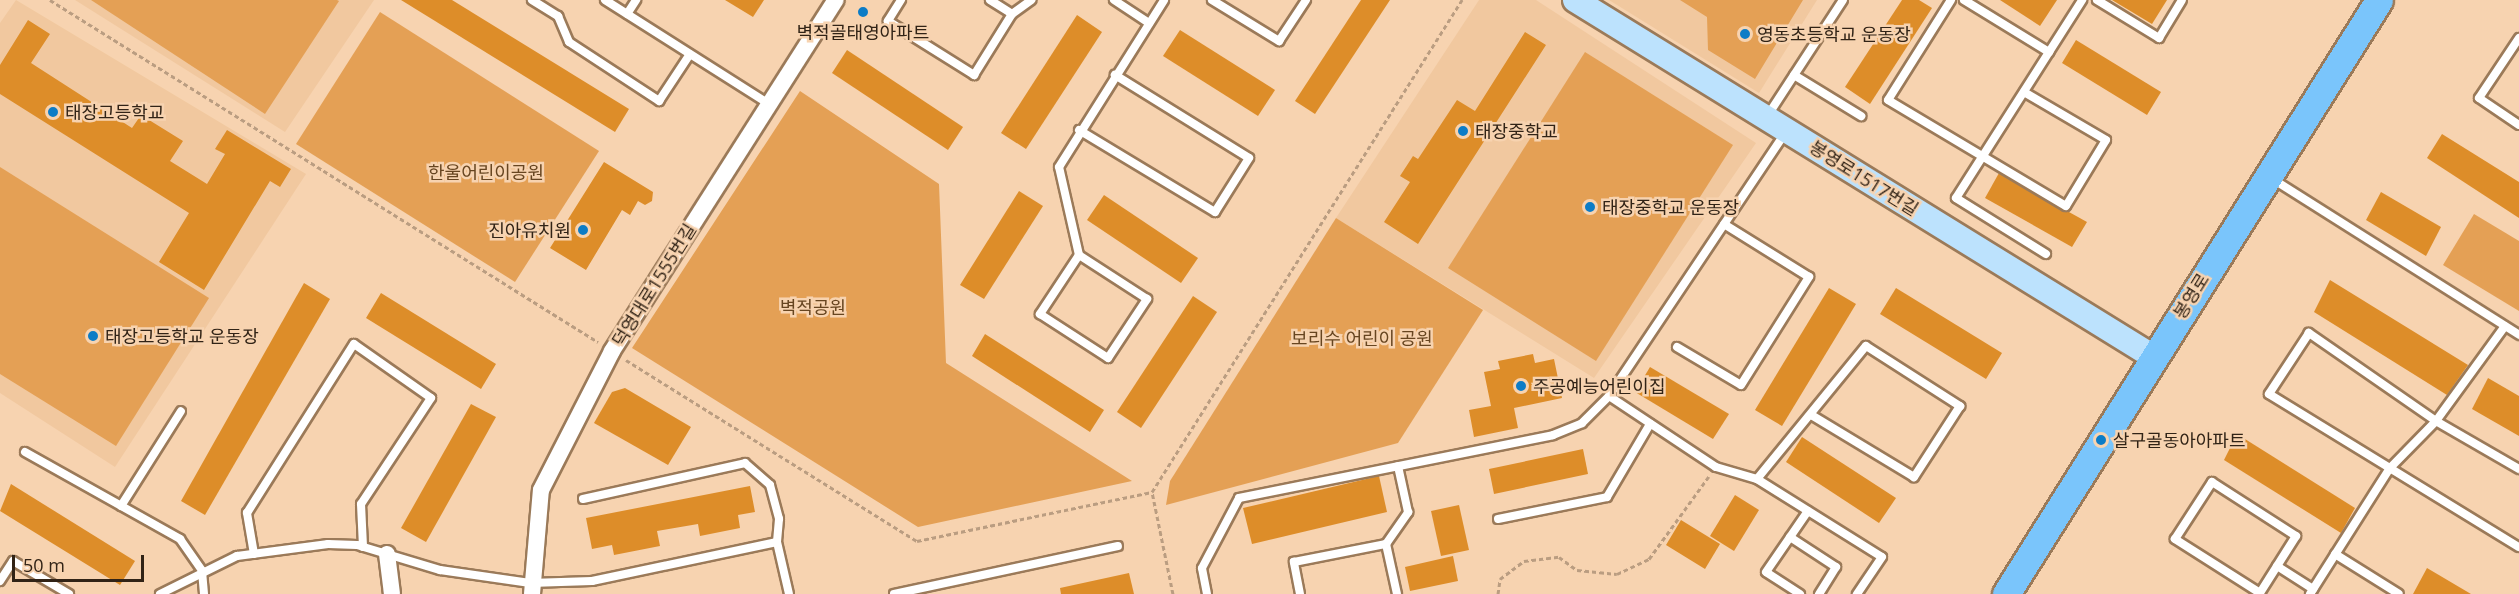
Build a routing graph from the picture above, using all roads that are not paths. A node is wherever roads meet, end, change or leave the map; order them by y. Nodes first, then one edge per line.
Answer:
1 (532, 0) edge
2 (605, 0) edge
3 (636, 0) edge
4 (836, 0) edge
5 (901, 0) edge
6 (990, 0) edge
7 (1031, 0) edge
8 (1114, 0) edge
9 (1164, 0) edge
10 (1212, 0) edge
11 (1305, 0) edge
12 (1575, 0) edge
13 (1843, 0) edge
14 (1951, 0) edge
15 (1964, 0) edge
16 (2082, 0) edge
17 (2097, 0) edge
18 (2182, 0) edge
19 (2379, 0) edge
20 (627, 14) junction
21 (1012, 14) junction
22 (1149, 23) junction
23 (2519, 38) edge
24 (2049, 52) junction
25 (690, 54) junction
26 (1115, 75) junction
27 (1794, 75) junction
28 (2024, 92) junction
29 (769, 104) junction
30 (1861, 116) dead end
31 (1766, 118) junction
32 (2519, 125) edge
33 (1079, 130) junction
34 (1787, 131) junction
35 (1983, 156) junction
36 (2267, 176) junction
37 (1724, 224) junction
38 (2046, 254) dead end
39 (1079, 255) junction
40 (2505, 326) junction
41 (2519, 335) edge
42 (1677, 347) dead end
43 (2152, 356) junction
44 (1609, 396) junction
45 (181, 411) dead end
46 (1814, 416) junction
47 (2436, 421) junction
48 (1650, 424) junction
49 (25, 452) dead end
50 (1398, 466) junction
51 (2390, 468) junction
52 (2519, 469) edge
53 (1757, 479) junction
54 (583, 499) dead end
55 (121, 506) junction
56 (1808, 511) junction
57 (1498, 519) dead end
58 (1790, 537) junction
59 (777, 542) junction
60 (1386, 544) junction
61 (1118, 546) dead end
62 (363, 547) junction
63 (2519, 547) edge
64 (254, 554) junction
65 (387, 554) junction
66 (2335, 554) junction
67 (2277, 566) junction
68 (202, 571) junction
69 (0, 581) edge
70 (531, 588) edge
71 (2312, 591) edge
72 (69, 594) edge
73 (160, 594) edge
74 (204, 594) edge
75 (392, 594) edge
76 (789, 594) edge
77 (894, 594) edge
78 (1207, 594) edge
79 (1300, 594) edge
80 (1397, 594) edge
81 (1800, 594) edge
82 (1819, 594) edge
83 (1857, 594) edge
84 (2006, 594) edge
85 (2398, 594) edge

1 - 25 lane
2 - 20 lane
3 - 20 lane
4 - 29 street, 덕영대로1555번길
5 - 21 lane
6 - 21 lane
7 - 21 lane
8 - 22 lane
9 - 22 lane
10 - 11 lane
12 - 31 street, 봉영로1517번길
13 - 27 lane
14 - 35 lane
15 - 24 lane
16 - 24 lane
17 - 18 lane
19 - 36 main road, 봉영로
20 - 25 lane
22 - 26 lane
23 - 32 lane
24 - 28 lane
25 - 29 lane
26 - 33 lane
26 - 33 lane
27 - 30 lane
27 - 31 lane
28 - 35 lane
28 - 35 lane
29 - 70 street, 덕영대로1555번길
31 - 34 street, 봉영로1517번길
33 - 39 lane
34 - 37 lane
34 - 43 street, 봉영로1517번길
35 - 38 lane
36 - 40 lane
36 - 43 main road, 봉영로
37 - 42 lane
37 - 44 lane
39 - 39 lane
40 - 41 lane
40 - 47 lane
43 - 84 main road, 봉영로
44 - 48 lane
44 - 50 lane
45 - 55 lane
46 - 46 lane
46 - 53 lane
47 - 51 lane
47 - 51 lane
47 - 52 lane
48 - 53 lane
48 - 57 lane
49 - 55 lane
50 - 60 lane
50 - 78 lane
51 - 63 lane
51 - 66 lane
53 - 56 lane
54 - 59 lane
55 - 68 lane
56 - 58 lane
56 - 83 lane
58 - 81 lane
58 - 82 lane
59 - 70 lane
59 - 76 lane
60 - 79 lane
60 - 80 lane
61 - 77 lane
62 - 64 lane
62 - 64 lane
62 - 65 lane
64 - 68 lane
65 - 70 lane
65 - 75 street
66 - 71 lane
66 - 85 lane
67 - 67 lane
67 - 71 lane
68 - 73 lane
68 - 74 lane
69 - 72 lane

